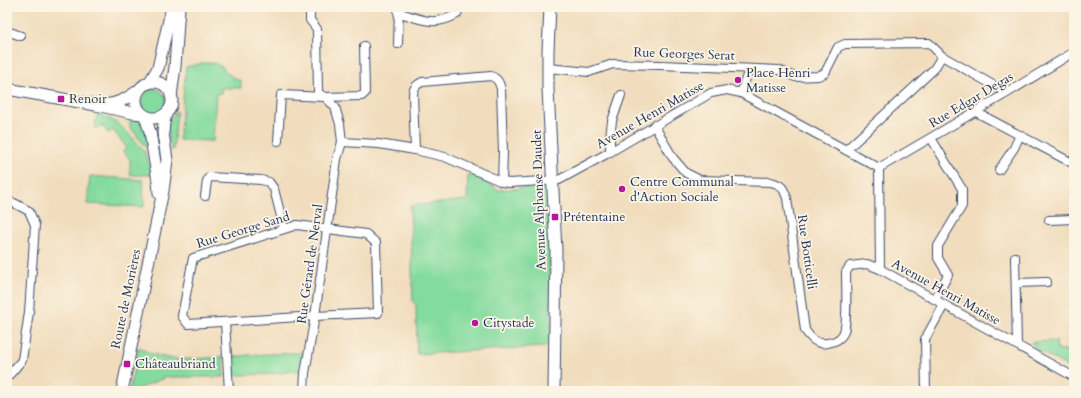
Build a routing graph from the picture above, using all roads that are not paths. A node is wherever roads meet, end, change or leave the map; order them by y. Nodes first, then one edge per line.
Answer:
1 (172, 7) edge
2 (179, 7) edge
3 (310, 7) edge
4 (458, 7) edge
5 (550, 7) edge
6 (398, 9) edge
7 (7, 31) edge
8 (21, 36) dead end
9 (398, 44) dead end
10 (364, 46) dead end
11 (1074, 52) edge
12 (942, 56) junction
13 (548, 68) junction
14 (748, 68) junction
15 (149, 83) junction
16 (9, 90) edge
17 (139, 90) junction
18 (741, 93) junction
19 (1007, 93) junction
20 (621, 95) dead end
21 (171, 96) junction
22 (325, 97) junction
23 (96, 105) junction
24 (976, 112) junction
25 (166, 114) junction
26 (144, 115) junction
27 (654, 125) junction
28 (1020, 135) junction
29 (931, 138) junction
30 (278, 141) dead end
31 (342, 142) junction
32 (415, 150) junction
33 (846, 150) junction
34 (610, 152) junction
35 (1074, 164) edge
36 (879, 168) junction
37 (999, 170) dead end
38 (553, 181) junction
39 (502, 182) junction
40 (205, 196) dead end
41 (7, 201) edge
42 (158, 213) junction
43 (1074, 219) edge
44 (1049, 220) dead end
45 (284, 228) junction
46 (327, 229) junction
47 (1015, 257) dead end
48 (880, 269) junction
49 (1016, 282) junction
50 (1047, 282) dead end
51 (935, 299) junction
52 (944, 304) junction
53 (315, 316) junction
54 (225, 322) junction
55 (1017, 345) junction
56 (7, 376) edge
57 (1074, 377) edge
58 (122, 391) edge
59 (229, 391) edge
60 (304, 391) edge
61 (554, 391) edge
62 (926, 391) edge

1 - 15 main road
2 - 21 main road
3 - 22 street
4 - 6 street
5 - 13 main road, Avenue Alphonse Daudet
6 - 9 street
7 - 8 street
10 - 22 street
11 - 19 street, Rue Edgar Degas
12 - 14 street, Rue Georges Serat
12 - 19 street, Rue Georges Serat
12 - 33 street
13 - 14 street, Rue Georges Serat
13 - 38 main road, Avenue Alphonse Daudet
14 - 18 street
15 - 17 main road
15 - 21 main road
16 - 23 main road
17 - 23 main road
17 - 26 main road
18 - 27 street, Avenue Henri Matisse
18 - 33 street, Avenue Henri Matisse
19 - 24 street, Rue Edgar Degas
20 - 34 street
21 - 25 main road
22 - 30 street
22 - 31 street
23 - 26 main road
24 - 28 street
24 - 29 street, Rue Edgar Degas
25 - 26 main road
25 - 42 main road, Route de Morières
26 - 42 main road, Route de Morières
27 - 34 street, Avenue Henri Matisse
27 - 48 street, Rue Botticelli
28 - 35 street
28 - 37 street
29 - 36 street, Rue Edgar Degas
29 - 51 street
31 - 32 street
31 - 46 street, Rue Gérard de Nerval
32 - 39 street
32 - 39 street
33 - 36 street, Avenue Henri Matisse
34 - 38 street, Avenue Henri Matisse
36 - 48 street, Avenue Henri Matisse
38 - 39 street, Avenue Henri Matisse
38 - 61 main road, Avenue Alphonse Daudet
40 - 45 street
41 - 56 street
42 - 58 main road, Route de Morières
43 - 44 street
45 - 46 street, Rue George Sand
45 - 54 street, Rue George Sand
46 - 53 street, Rue Gérard de Nerval
46 - 53 street, Rue George Sand
47 - 49 street
48 - 51 street, Avenue Henri Matisse
49 - 50 street
49 - 55 street
51 - 52 street, Avenue Henri Matisse
52 - 55 street, Avenue Henri Matisse
52 - 62 street
53 - 54 street, Rue George Sand
53 - 60 street, Rue Gérard de Nerval
54 - 59 street
55 - 57 street, Avenue Henri Matisse

